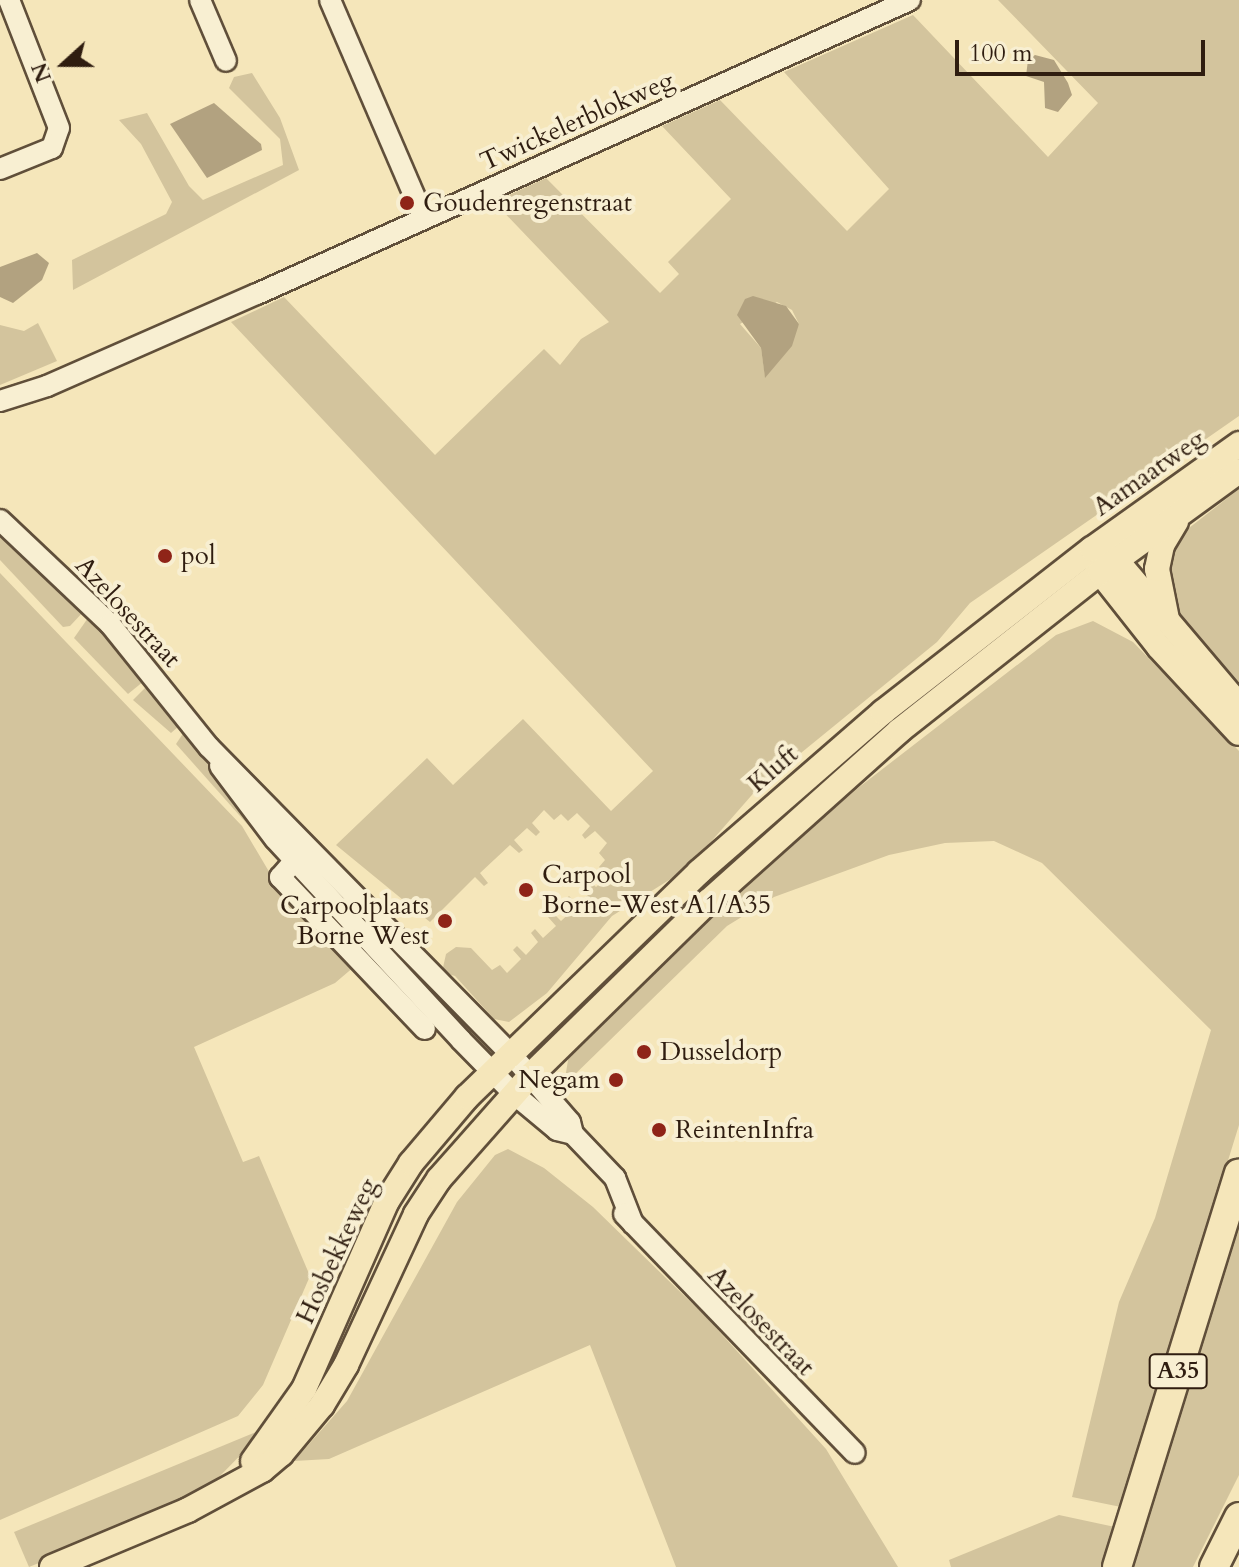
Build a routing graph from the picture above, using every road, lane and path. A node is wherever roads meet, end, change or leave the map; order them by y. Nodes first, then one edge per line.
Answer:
1 (200, 0) edge
2 (330, 0) edge
3 (910, 0) edge
4 (7, 5) edge
5 (226, 61) dead end
6 (0, 169) edge
7 (424, 218) junction
8 (0, 401) edge
9 (1239, 444) edge
10 (1239, 471) edge
11 (1184, 510) junction
12 (0, 520) edge
13 (1092, 549) junction
14 (1108, 566) junction
15 (1170, 629) junction
16 (1239, 705) edge
17 (1239, 733) edge
18 (301, 852) junction
19 (421, 962) junction
20 (404, 979) junction
21 (425, 1029) dead end
22 (511, 1054) junction
23 (493, 1072) junction
24 (522, 1085) junction
25 (1239, 1174) edge
26 (613, 1201) dead end
27 (633, 1224) junction
28 (855, 1453) dead end
29 (232, 1484) junction
30 (1239, 1517) edge
31 (52, 1567) edge
32 (1117, 1567) edge
33 (1214, 1567) edge

1 - 5 street
2 - 7 street
3 - 7 street, Twickelerblokweg
4 - 6 street
7 - 8 street, Twickelerblokweg
9 - 13 main road, Aamaatweg
10 - 11 main road, Aamaatweg
11 - 14 main road, Aamaatweg
11 - 15 main road
12 - 18 street, Azelosestraat
13 - 14 main road
13 - 22 main road, Kluft
14 - 15 main road
14 - 17 main road
14 - 24 main road, Kluft
15 - 16 main road
18 - 19 street, Azelosestraat
18 - 20 street, Azelosestraat
18 - 21 street
19 - 20 street
19 - 22 street, Azelosestraat
20 - 23 street, Azelosestraat
22 - 23 main road, Hosbekkeweg
22 - 24 street, Azelosestraat
23 - 24 street, Azelosestraat
23 - 29 main road, Hosbekkeweg
24 - 27 street, Azelosestraat
24 - 29 main road, Hosbekkeweg
25 - 32 highway, A35
26 - 27 street, Azelosestraat
27 - 28 street, Azelosestraat
29 - 31 main road, Hosbekkeweg
30 - 33 highway

